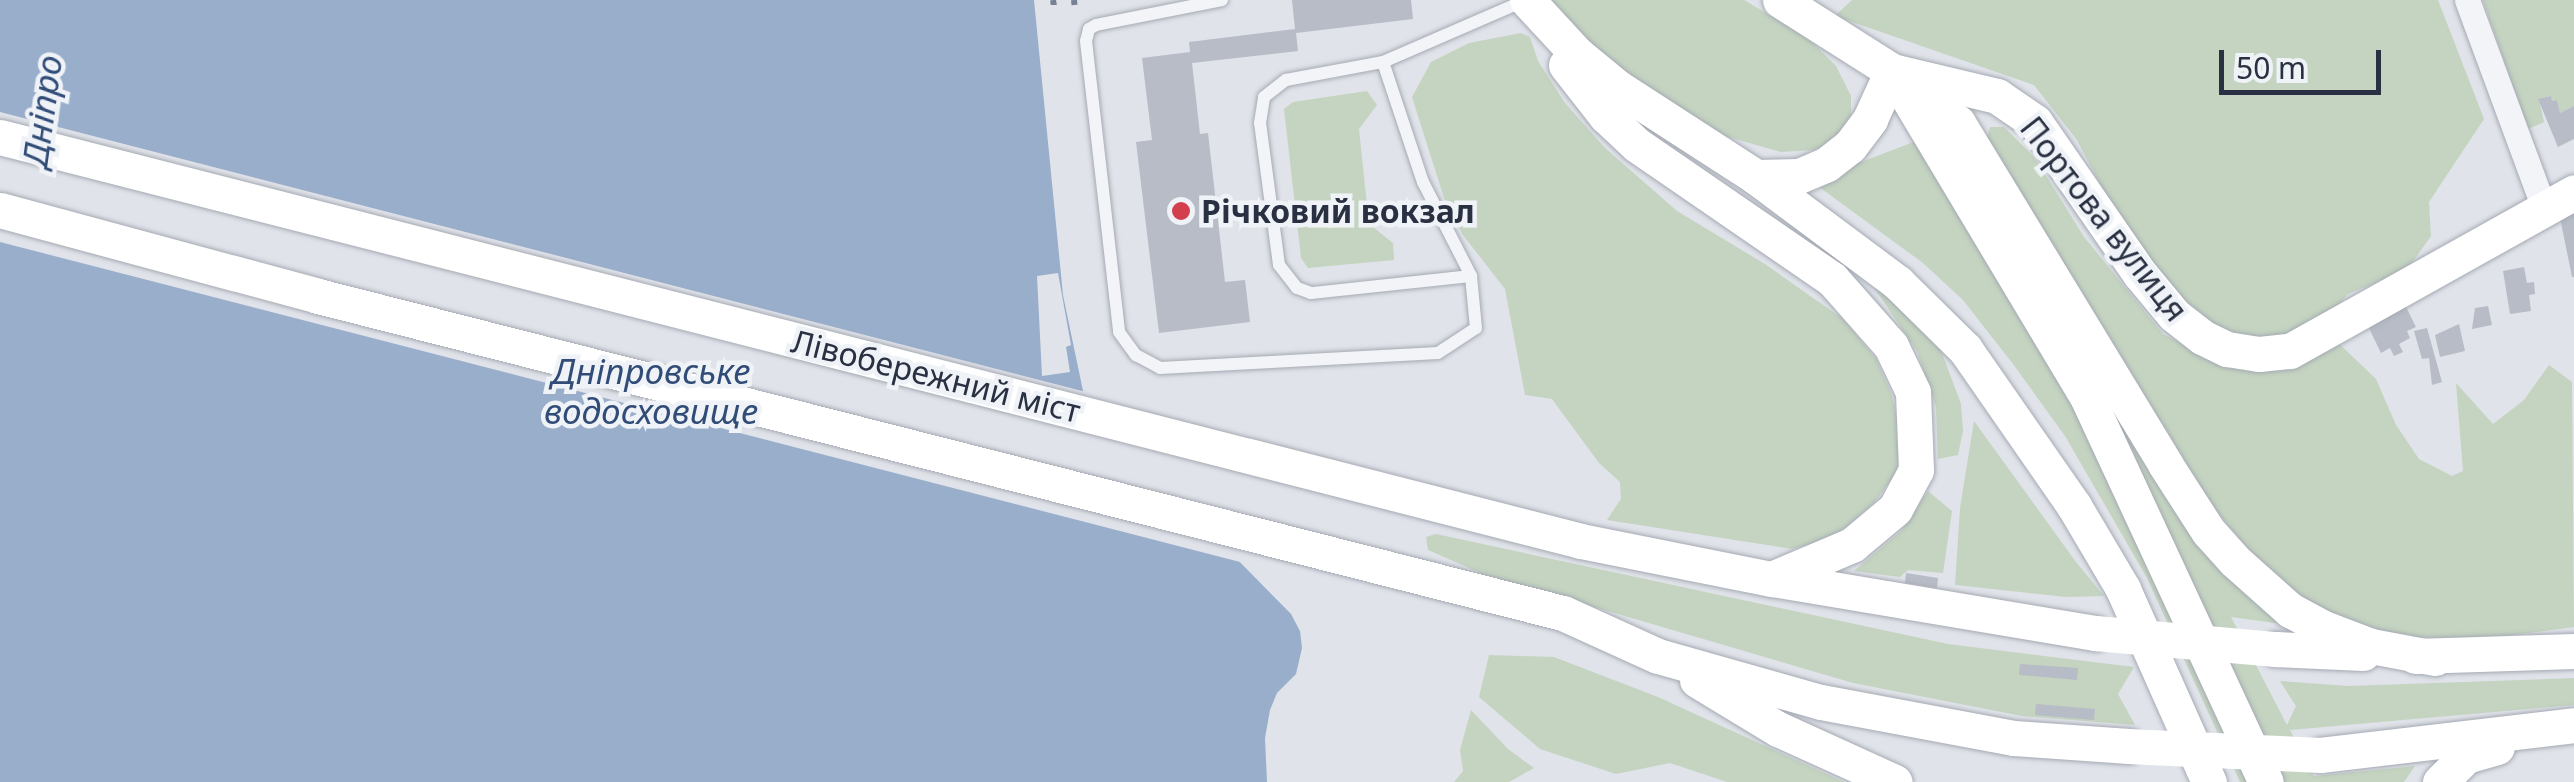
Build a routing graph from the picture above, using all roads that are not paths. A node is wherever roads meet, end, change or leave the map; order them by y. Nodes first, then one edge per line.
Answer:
1 (1222, 0) edge
2 (1527, 0) edge
3 (1780, 0) edge
4 (2467, 0) edge
5 (1383, 62) junction
6 (1892, 71) junction
7 (0, 137) edge
8 (1756, 178) junction
9 (2559, 200) edge
10 (0, 210) edge
11 (1471, 276) junction
12 (1772, 579) junction
13 (2574, 651) edge
14 (1658, 656) junction
15 (2435, 658) junction
16 (2574, 726) edge
17 (1895, 782) edge
18 (2210, 782) edge
19 (2266, 782) edge
20 (2440, 782) edge

1 - 11 lane
2 - 5 lane
2 - 8 main road
2 - 12 main road
3 - 6 main road
4 - 9 street
5 - 11 lane
5 - 11 lane
6 - 8 main road
6 - 9 main road, Портова вулиця
6 - 15 main road
6 - 19 main road
7 - 12 main road, Лівобережний міст
8 - 18 main road
10 - 14 main road
12 - 15 main road, Лівобережний міст, bridge
13 - 15 main road
14 - 16 main road, bridge
14 - 17 main road
16 - 20 main road

